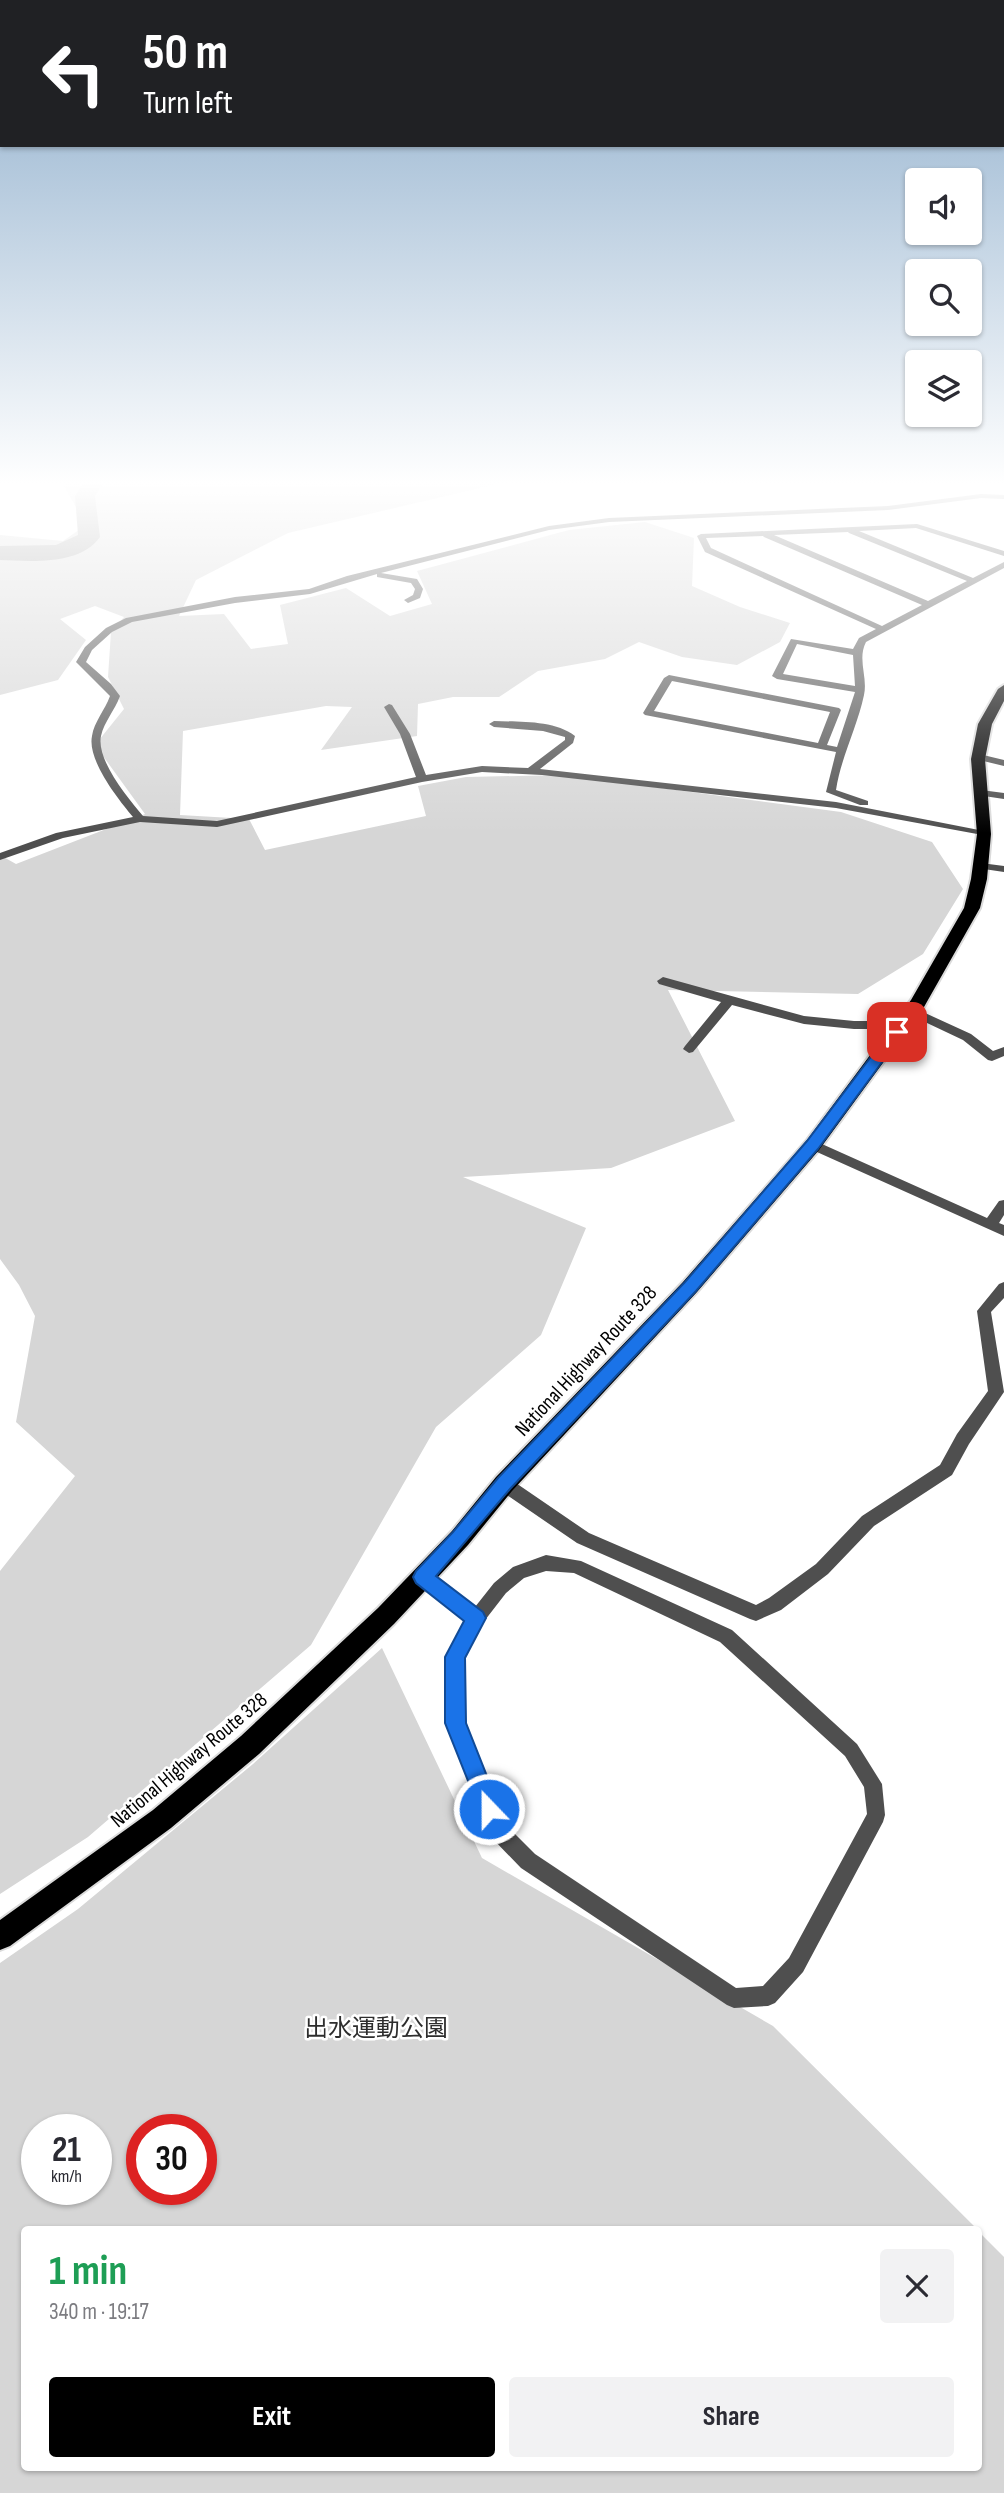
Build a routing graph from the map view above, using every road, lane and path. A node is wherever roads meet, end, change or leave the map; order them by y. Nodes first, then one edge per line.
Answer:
1 (233, 600) edge
2 (819, 600) edge
3 (919, 600) edge
4 (934, 600) edge
5 (927, 604) junction
6 (880, 628) junction
7 (858, 653) junction
8 (1004, 689) edge
9 (859, 690) junction
10 (389, 706) dead end
11 (494, 724) dead end
12 (821, 747) junction
13 (840, 750) junction
14 (979, 757) junction
15 (1004, 763) edge
16 (531, 771) junction
17 (422, 779) junction
18 (981, 793) junction
19 (1004, 796) edge
20 (895, 816) junction
21 (140, 819) junction
22 (984, 834) junction
23 (0, 857) edge
24 (981, 866) junction
25 (1004, 869) edge
26 (663, 981) dead end
27 (729, 1000) junction
28 (907, 1018) junction
29 (689, 1049) dead end
30 (1004, 1051) edge
31 (813, 1145) junction
32 (1004, 1205) edge
33 (991, 1223) junction
34 (1004, 1231) edge
35 (1004, 1288) edge
36 (504, 1483) junction
37 (423, 1577) junction
38 (476, 1618) junction
39 (0, 1936) edge

1 - 21 street
2 - 6 street
3 - 5 street
4 - 5 street
5 - 6 street
6 - 7 street
7 - 9 street
7 - 9 street
8 - 14 highway, National Highway Route 328
9 - 13 street
10 - 17 street
11 - 16 street
12 - 12 street
12 - 13 street
13 - 20 street
14 - 15 street
14 - 18 highway, National Highway Route 328
16 - 17 street
16 - 20 street
17 - 21 street
18 - 19 street
18 - 22 highway, National Highway Route 328
20 - 22 street
21 - 23 street
22 - 24 highway, National Highway Route 328
24 - 25 street
24 - 28 highway, National Highway Route 328
26 - 27 street
27 - 28 street
27 - 29 street
28 - 30 street
28 - 31 highway, National Highway Route 328
31 - 33 street
31 - 36 highway, National Highway Route 328
32 - 33 street
33 - 34 street
35 - 36 street
36 - 37 highway, National Highway Route 328
37 - 38 street
37 - 39 highway, National Highway Route 328
38 - 38 street

